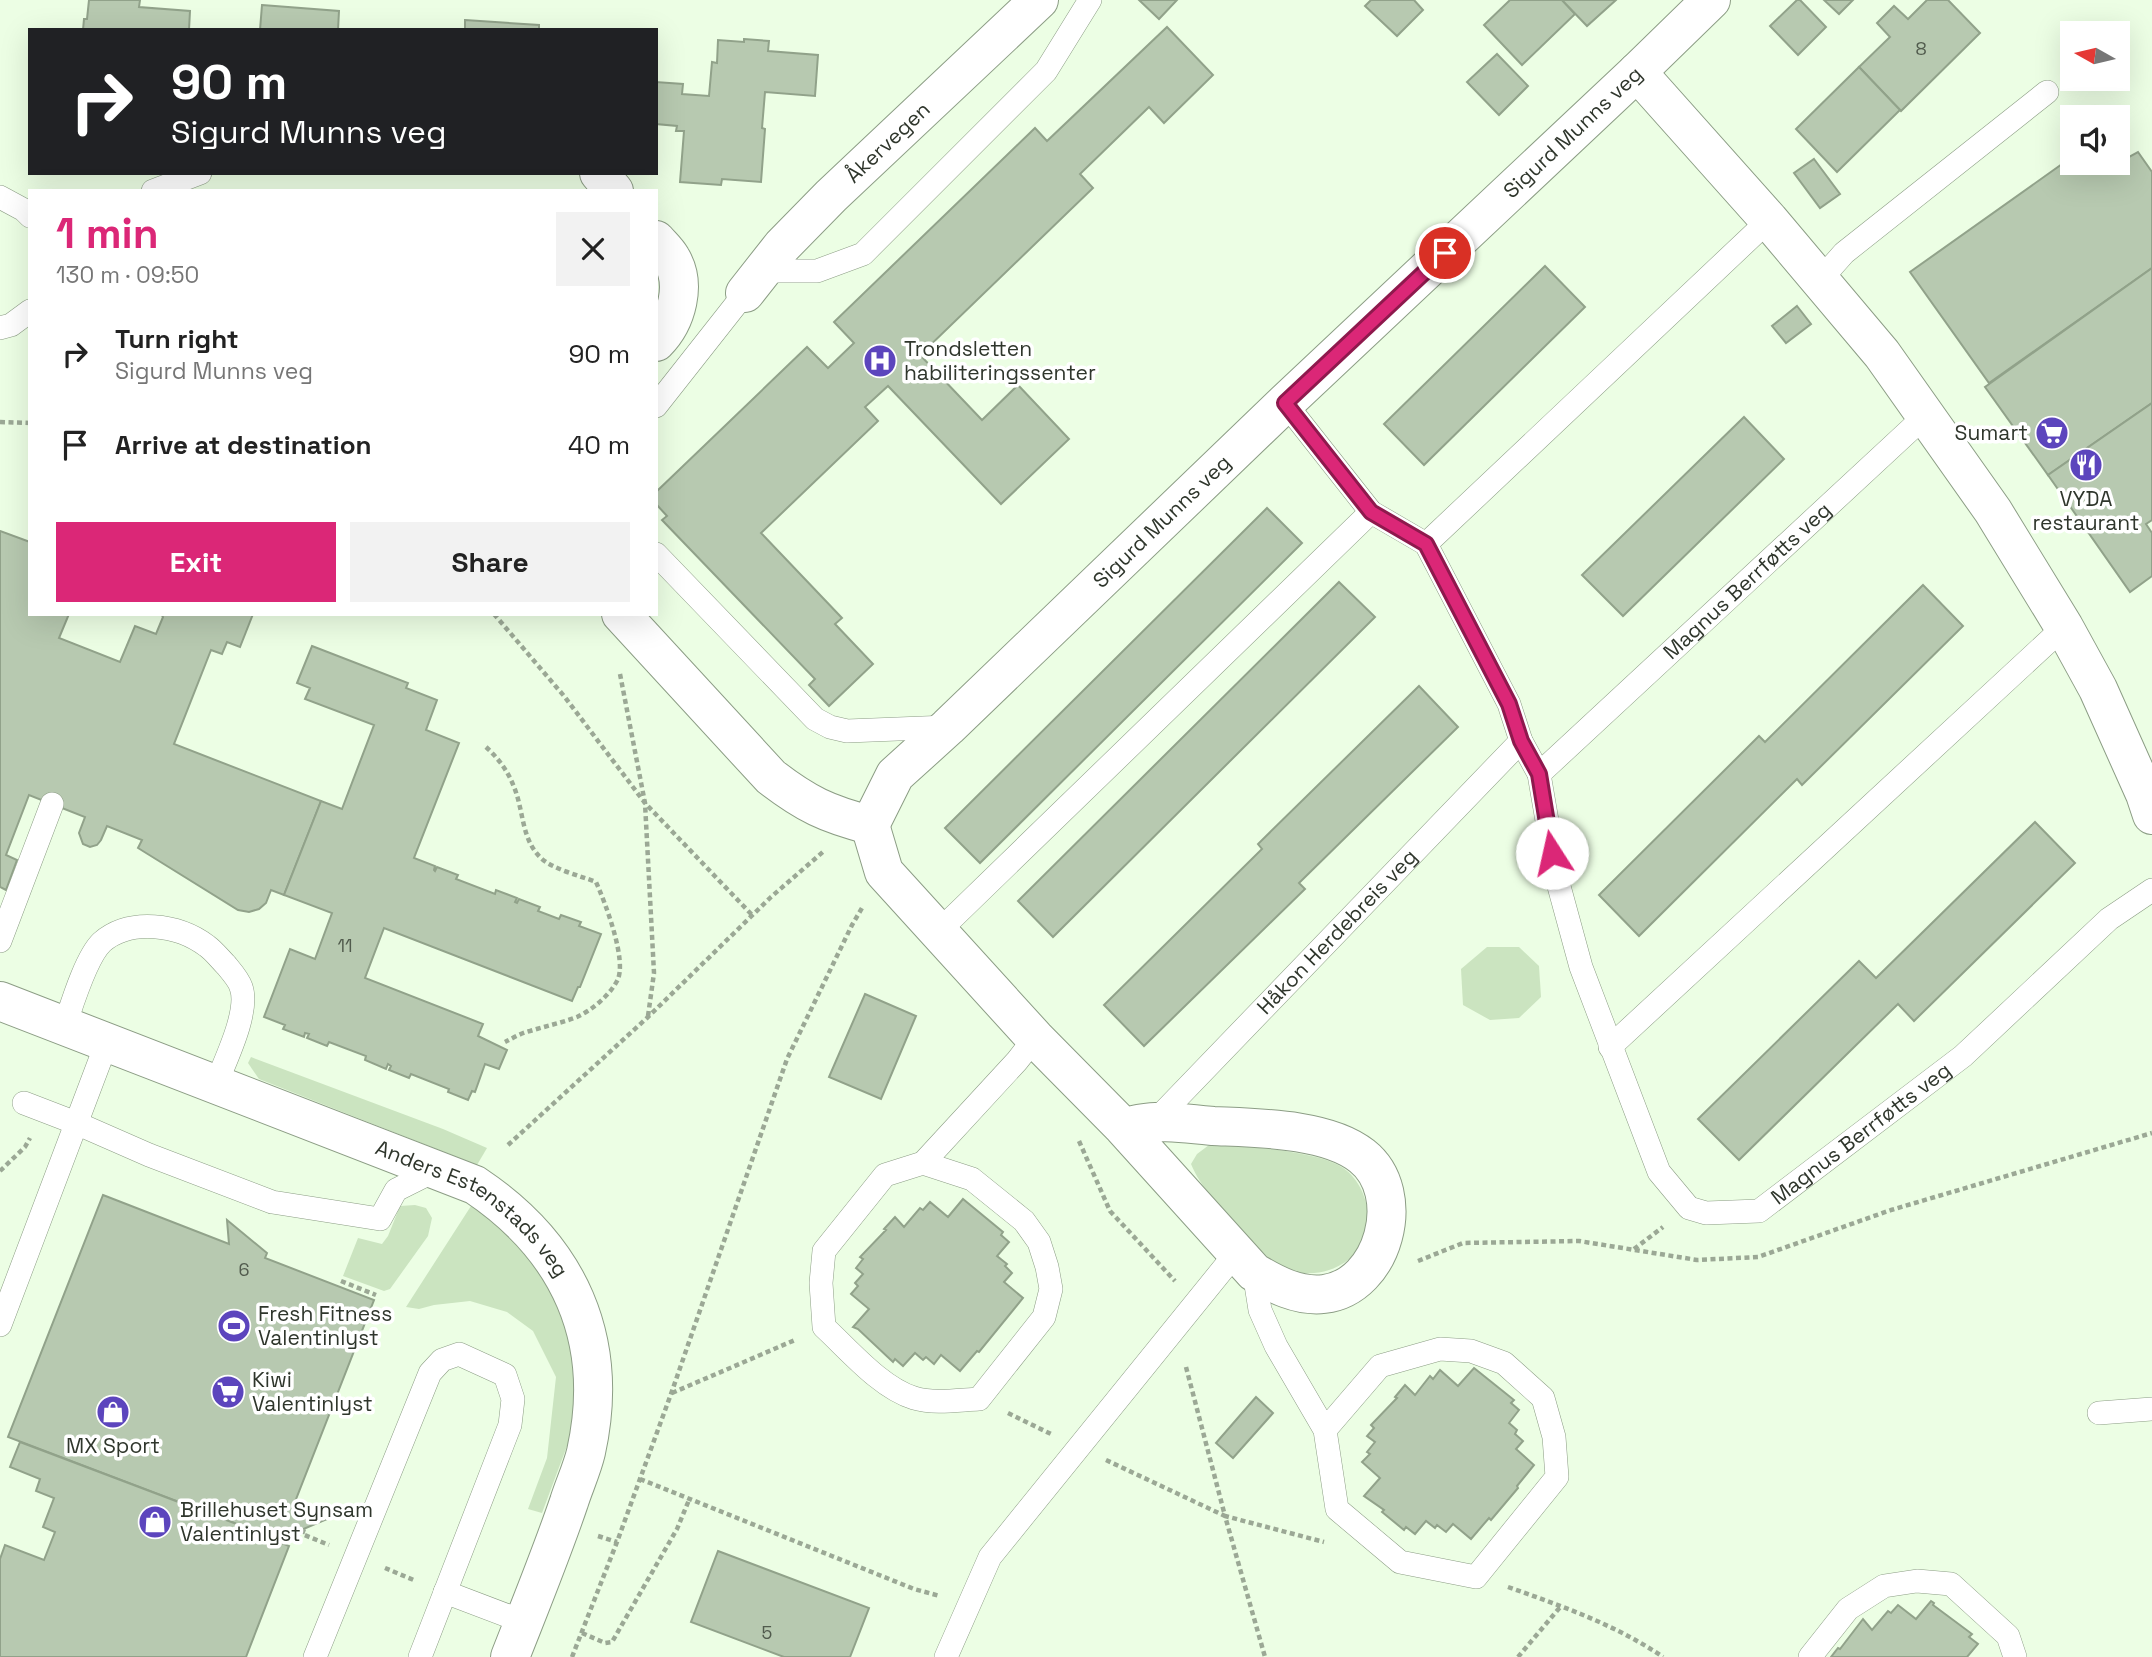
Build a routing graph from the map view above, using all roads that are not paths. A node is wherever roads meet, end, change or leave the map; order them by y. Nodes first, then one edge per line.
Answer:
1 (1040, 0) edge
2 (1090, 0) edge
3 (1711, 0) edge
4 (1637, 72) junction
5 (2047, 92) dead end
6 (195, 175) edge
7 (601, 175) edge
8 (158, 189) edge
9 (612, 189) edge
10 (0, 197) edge
11 (28, 214) edge
12 (1769, 220) junction
13 (658, 242) edge
14 (1820, 280) junction
15 (754, 282) junction
16 (28, 312) edge
17 (0, 328) edge
18 (658, 339) edge
19 (658, 403) edge
20 (1285, 403) junction
21 (1925, 416) junction
22 (1371, 512) junction
23 (1426, 544) junction
24 (658, 556) edge
25 (623, 616) edge
26 (2064, 627) junction
27 (948, 726) junction
28 (1521, 741) junction
29 (1539, 774) junction
30 (2150, 801) edge
31 (52, 804) dead end
32 (870, 825) junction
33 (2152, 890) edge
34 (938, 932) junction
35 (0, 941) edge
36 (0, 1001) edge
37 (65, 1025) junction
38 (1035, 1038) junction
39 (107, 1042) junction
40 (1611, 1047) junction
41 (216, 1084) junction
42 (35, 1107) road end
43 (76, 1123) junction
44 (1138, 1124) junction
45 (923, 1163) junction
46 (436, 1170) junction
47 (1245, 1262) junction
48 (0, 1325) edge
49 (2152, 1409) edge
50 (2099, 1413) dead end
51 (1325, 1430) junction
52 (445, 1592) junction
53 (524, 1622) junction
54 (314, 1657) edge
55 (420, 1657) edge
56 (510, 1657) edge
57 (946, 1657) edge
58 (1810, 1657) edge
59 (2015, 1657) edge

1 - 15 street, Åkervegen
2 - 15 lane
3 - 4 street, Sigurd Munns veg
4 - 12 street
4 - 20 street, Sigurd Munns veg
5 - 14 lane
6 - 8 lane
7 - 9 street
10 - 11 lane
12 - 14 street
12 - 23 lane
13 - 18 street
14 - 21 street
15 - 19 lane
16 - 17 lane
20 - 22 lane
20 - 27 street, Sigurd Munns veg
21 - 26 street
21 - 29 lane, Magnus Berrføtts veg
22 - 23 lane
22 - 34 lane
23 - 28 lane, Magnus Berrføtts veg
24 - 27 lane
25 - 32 street
26 - 30 street
26 - 40 lane
27 - 32 street, Sigurd Munns veg
28 - 29 lane, Magnus Berrføtts veg
28 - 44 lane, Håkon Herdebreis veg
29 - 40 lane, Magnus Berrføtts veg
31 - 35 lane
32 - 34 street
33 - 40 lane, Magnus Berrføtts veg
34 - 38 street
36 - 37 street, Anders Estenstads veg
37 - 39 street, Anders Estenstads veg
37 - 41 lane
38 - 44 street
38 - 45 lane
39 - 41 street, Anders Estenstads veg
39 - 43 lane
41 - 46 street, Anders Estenstads veg
42 - 43 lane
43 - 46 lane
43 - 48 lane
44 - 47 street
44 - 47 street
45 - 45 lane
46 - 53 street, Anders Estenstads veg
47 - 51 lane
47 - 57 lane
49 - 50 lane
51 - 51 lane
52 - 53 lane
52 - 54 lane
52 - 55 lane
53 - 56 street, Anders Estenstads veg
58 - 59 lane

